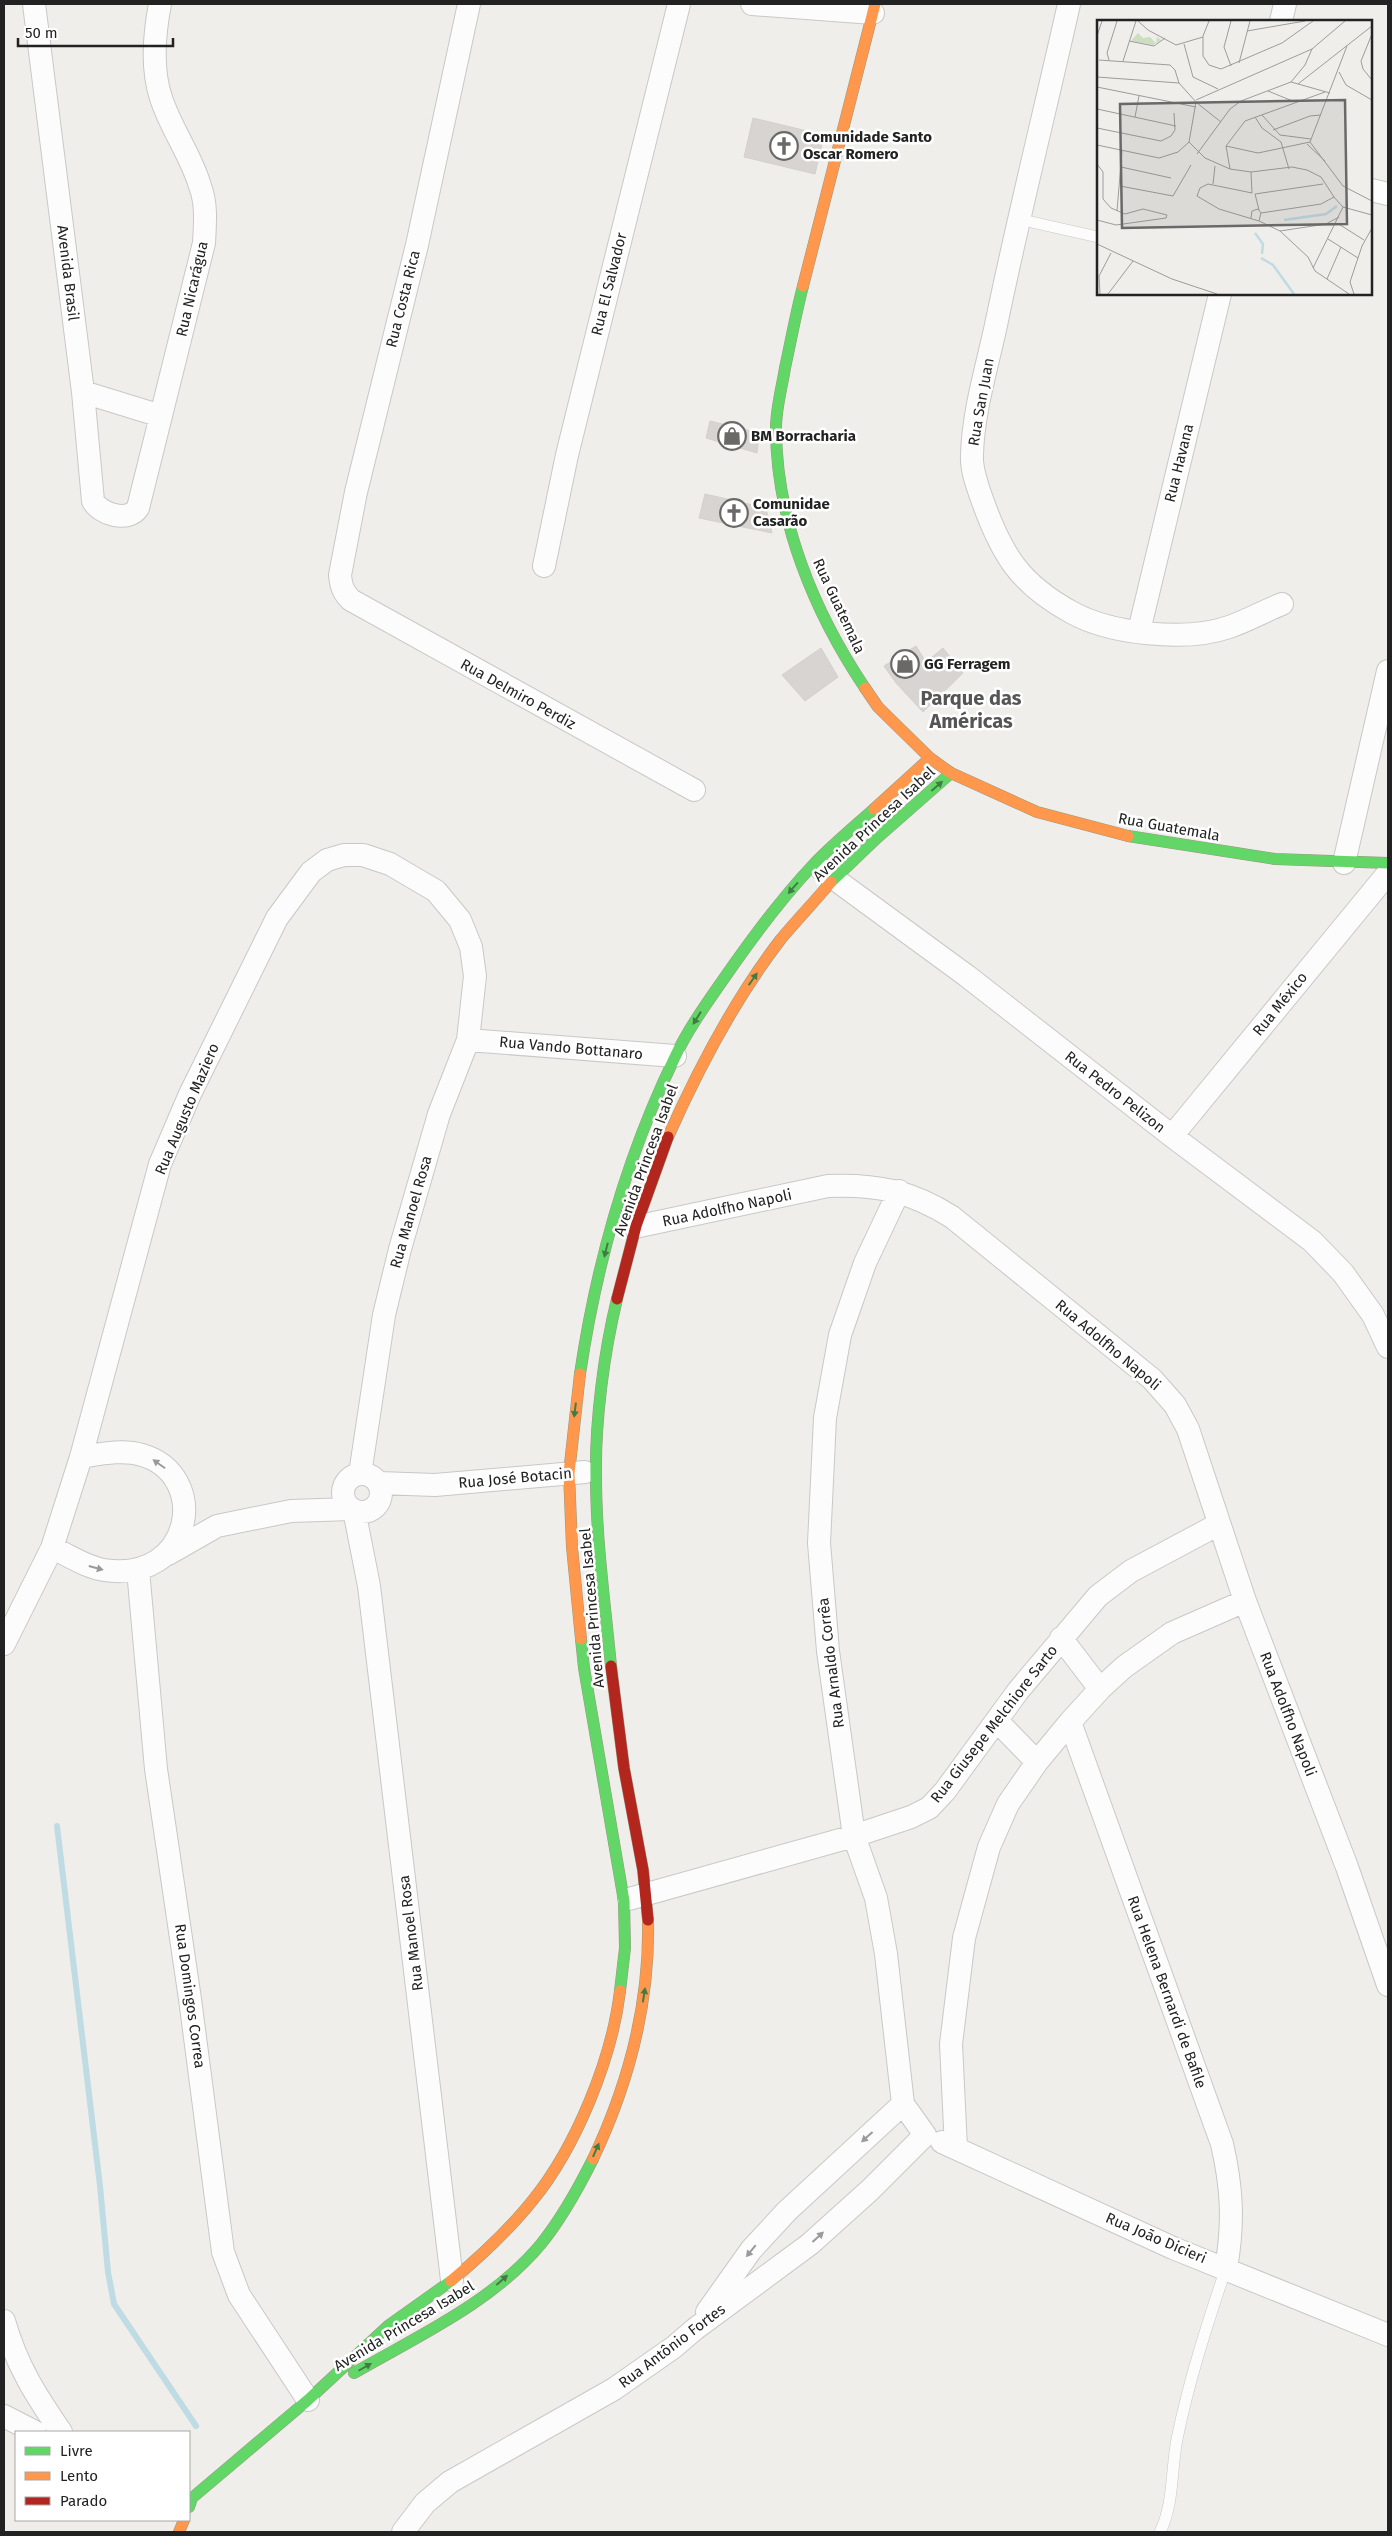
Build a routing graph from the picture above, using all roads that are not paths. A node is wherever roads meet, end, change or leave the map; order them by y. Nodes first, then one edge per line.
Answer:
1 (34, 4) edge
2 (160, 4) edge
3 (469, 4) edge
4 (679, 4) edge
5 (752, 4) edge
6 (1070, 4) edge
7 (1285, 4) edge
8 (874, 8) edge
9 (1281, 20) edge
10 (1372, 190) edge
11 (1388, 194) edge
12 (1018, 219) junction
13 (1097, 237) edge
14 (1220, 295) edge
15 (83, 392) junction
16 (161, 416) junction
17 (130, 514) joint
18 (544, 566) dead end
19 (344, 594) joint
20 (1282, 604) dead end
21 (1139, 631) junction
22 (1388, 671) edge
23 (930, 758) junction
24 (951, 773) junction
25 (694, 790) dead end
26 (1344, 863) junction
27 (1388, 863) edge
28 (814, 864) junction
29 (1388, 873) edge
30 (833, 880) junction
31 (468, 1040) junction
32 (674, 1056) junction
33 (1172, 1136) junction
34 (899, 1191) junction
35 (635, 1227) junction
36 (1388, 1347) edge
37 (81, 1456) junction
38 (596, 1471) junction
39 (569, 1473) junction
40 (369, 1489) junction
41 (182, 1495) junction
42 (352, 1510) junction
43 (291, 1512) junction
44 (1219, 1524) junction
45 (216, 1526) junction
46 (52, 1548) junction
47 (167, 1554) junction
48 (138, 1570) junction
49 (369, 1586) junction
50 (1245, 1600) junction
51 (1061, 1638) junction
52 (4, 1644) edge
53 (1100, 1689) junction
54 (997, 1721) junction
55 (1070, 1722) junction
56 (1037, 1762) junction
57 (854, 1836) junction
58 (646, 1894) junction
59 (624, 1901) junction
60 (1387, 1974) edge
61 (903, 2104) junction
62 (925, 2135) junction
63 (956, 2148) junction
64 (1226, 2268) junction
65 (452, 2280) junction
66 (4, 2321) edge
67 (695, 2329) junction
68 (1388, 2335) edge
69 (8, 2355) edge
70 (308, 2400) junction
71 (7, 2423) edge
72 (32, 2431) edge
73 (60, 2431) edge
74 (190, 2501) edge
75 (403, 2532) edge
76 (1160, 2532) edge

1 - 15 street, Avenida Brasil
2 - 16 street, Rua Nicarágua
3 - 19 street, Rua Costa Rica
4 - 18 street, Rua El Salvador
5 - 8 street
6 - 12 street, Rua San Juan
7 - 9 street
8 - 23 main road, Rua Guatemala
10 - 11 street
12 - 13 lane
12 - 21 street, Rua San Juan
14 - 21 street, Rua Havana
15 - 16 street
15 - 17 street, Avenida Brasil
16 - 17 street, Rua Nicarágua
19 - 25 street, Rua Delmiro Perdiz
20 - 21 street, Rua San Juan
22 - 26 street
23 - 24 main road, Rua Guatemala
23 - 28 main road, Avenida Princesa Isabel
24 - 26 main road, Rua Guatemala
30 -> 24 main road, Avenida Princesa Isabel
26 - 27 main road, Rua Guatemala
28 - 30 street, Rua Pedro Pelizon
28 -> 32 main road, Avenida Princesa Isabel
29 - 33 street, Rua México
30 - 33 street, Rua Pedro Pelizon
35 -> 30 main road, Avenida Princesa Isabel
31 - 32 street, Rua Vando Bottanaro
31 - 37 street, Rua Augusto Maziero
31 - 40 street, Rua Manoel Rosa
32 -> 39 main road, Avenida Princesa Isabel
33 - 36 street, Rua Pedro Pelizon
34 - 35 street, Rua Adolfho Napoli
34 - 44 street, Rua Adolfho Napoli
34 - 57 street, Rua Arnaldo Corrêa
35 - 38 main road, Avenida Princesa Isabel
41 -> 37 street
37 - 46 street, Rua Augusto Maziero
38 - 39 street, Rua José Botacin
38 - 58 main road, Avenida Princesa Isabel
39 - 40 street, Rua José Botacin
39 - 59 main road, Avenida Princesa Isabel
40 - 42 street, Rua José Botacin
40 - 43 street, Rua José Botacin
40 - 49 street, Rua Manoel Rosa
41 - 45 street
41 - 47 street
42 - 43 street, Rua José Botacin
42 - 49 street, Rua Manoel Rosa
43 - 45 street, Rua José Botacin
44 - 50 street, Rua Adolfho Napoli
44 - 51 street, Rua Giusepe Melchiore Sarto
45 - 47 street, Rua José Botacin
46 -> 48 street
46 - 52 street, Rua Augusto Maziero
47 - 48 street
48 - 70 street, Rua Domingos Correa
49 - 65 street, Rua Manoel Rosa
50 - 53 street
50 - 60 street, Rua Adolfho Napoli
51 - 53 street
51 - 54 street, Rua Giusepe Melchiore Sarto
53 - 55 street
54 - 56 street
54 - 57 street, Rua Giusepe Melchiore Sarto
55 - 56 street
55 - 64 street, Rua Helena Bernardi de Bafile
56 - 63 street
57 - 58 street, Rua Giusepe Melchiore Sarto
57 - 61 street, Rua Arnaldo Corrêa
58 - 59 street, Rua Giusepe Melchiore Sarto
70 -> 58 main road, Avenida Princesa Isabel
59 - 65 main road, Avenida Princesa Isabel
61 - 62 street, Rua Arnaldo Corrêa
61 -> 67 street
62 - 63 street, Rua João Dicieri
67 -> 62 street, Rua Antônio Fortes
63 - 64 street, Rua João Dicieri
64 - 68 street, Rua João Dicieri
64 - 76 lane
65 - 70 main road, Avenida Princesa Isabel
66 - 69 street
67 - 75 street, Rua Antônio Fortes
69 - 73 street
70 - 74 main road, Avenida Princesa Isabel
71 - 72 street

